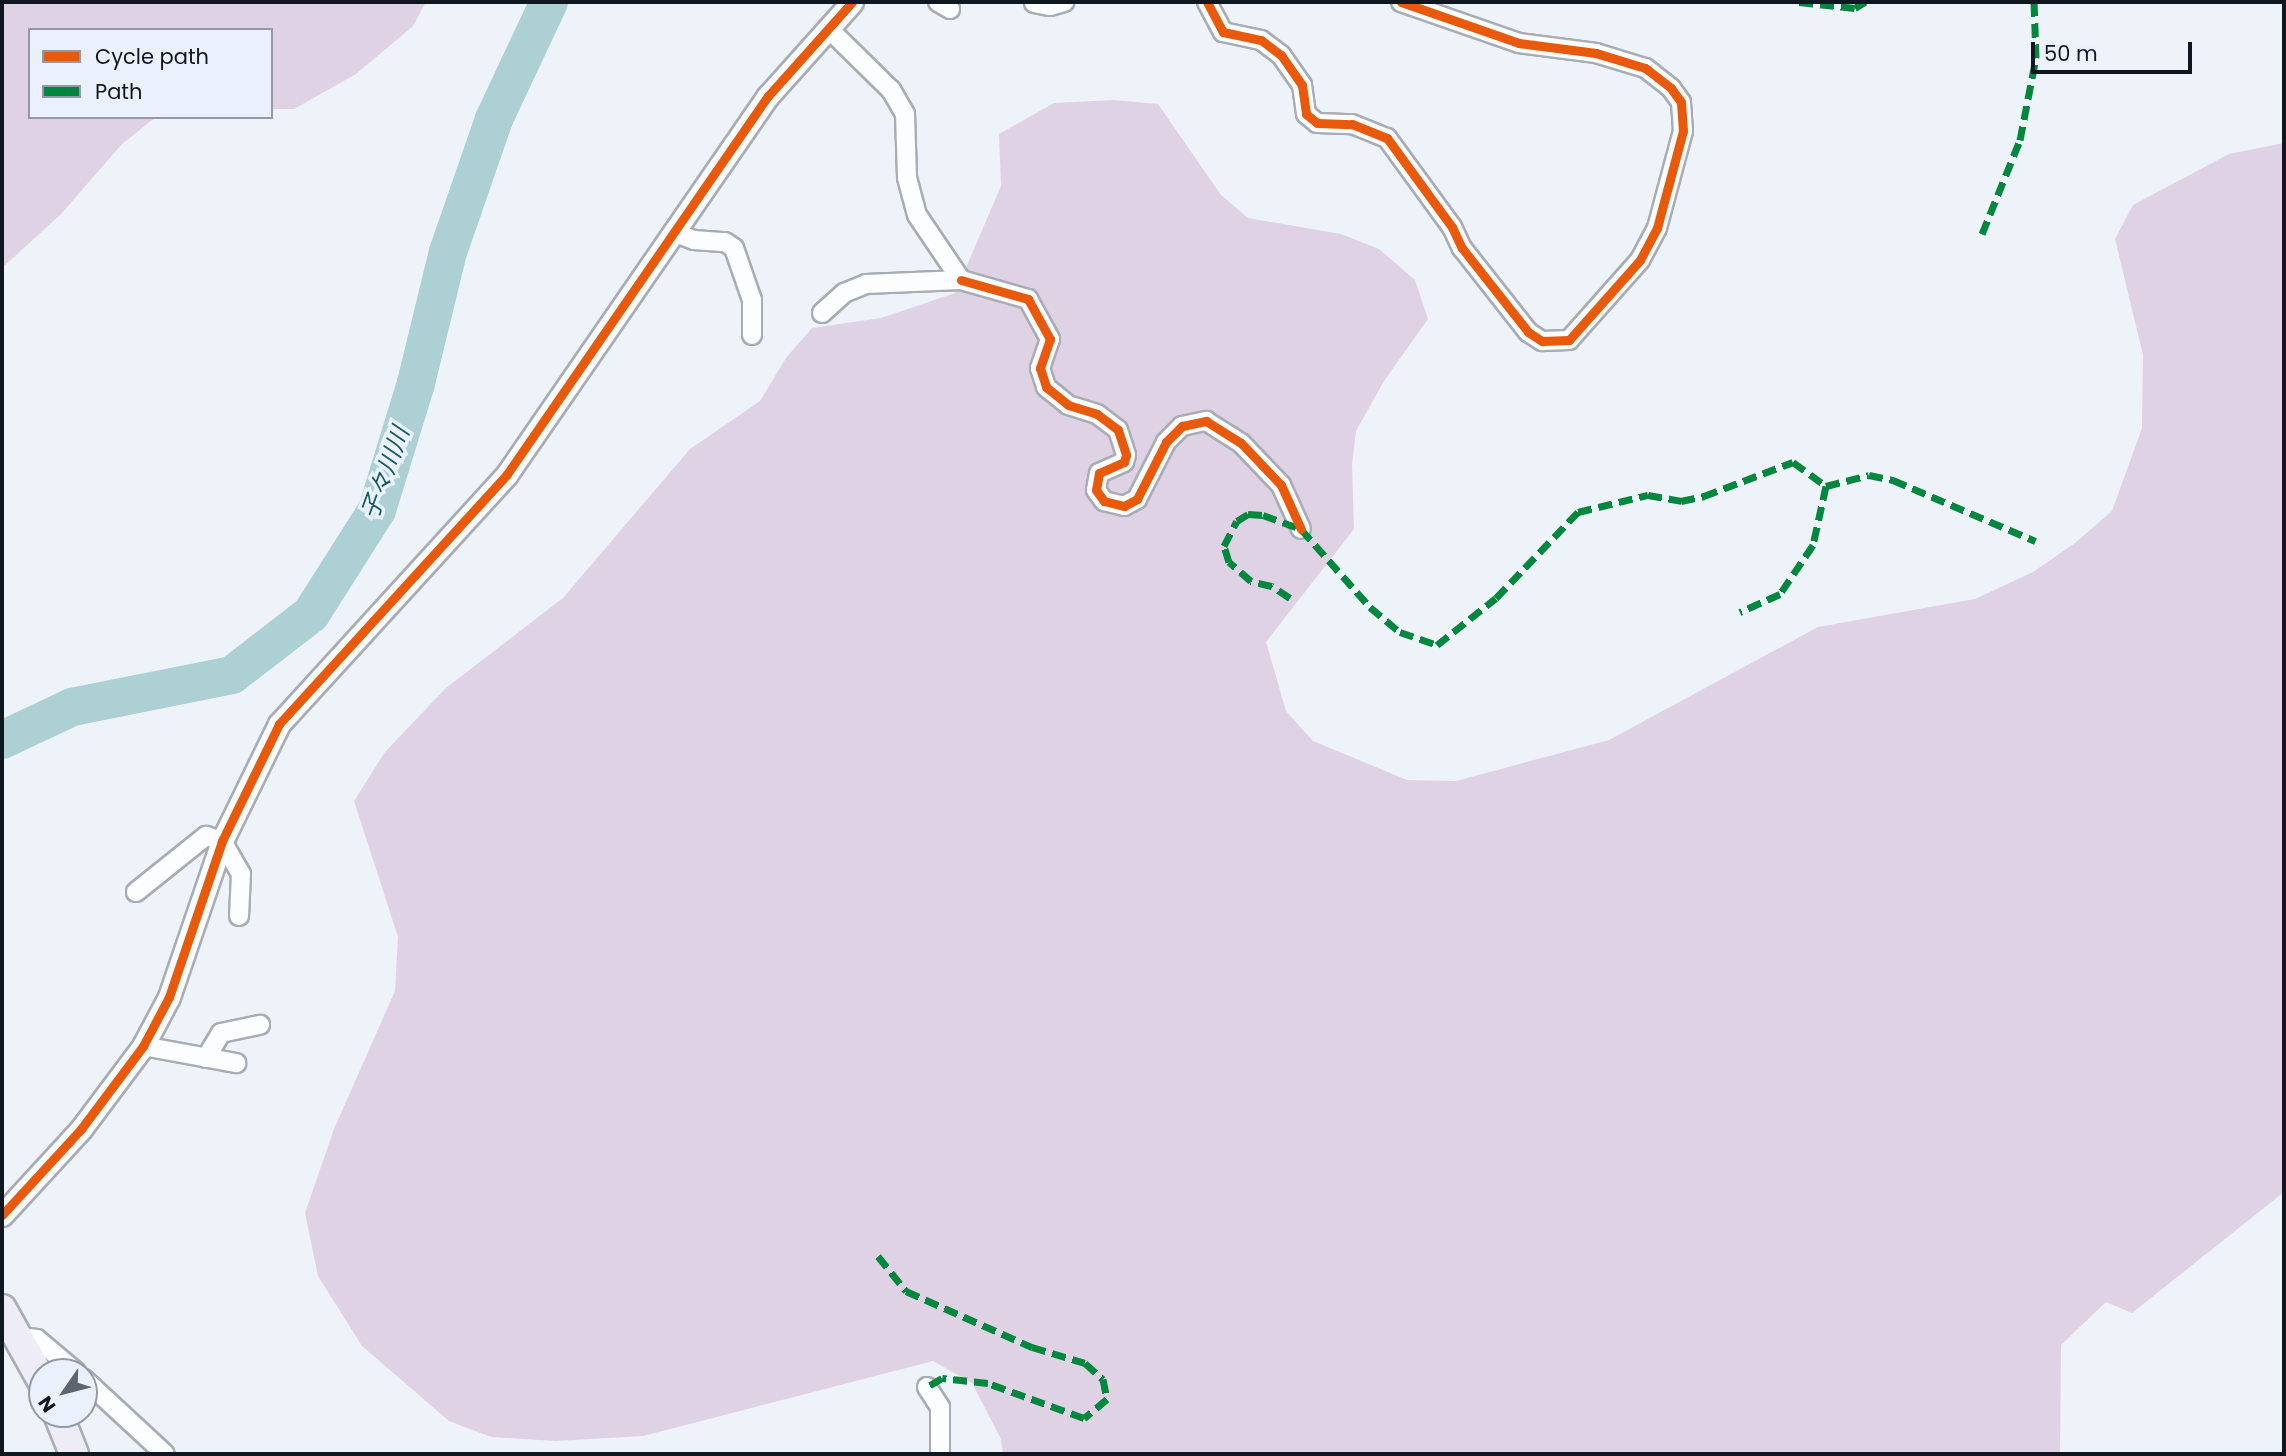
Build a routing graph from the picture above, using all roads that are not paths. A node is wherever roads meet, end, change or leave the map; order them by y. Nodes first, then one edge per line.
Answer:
1 (852, 2) edge
2 (1064, 2) edge
3 (1207, 2) edge
4 (1401, 2) edge
5 (1034, 3) edge
6 (829, 29) junction
7 (673, 232) junction
8 (961, 281) junction
9 (822, 313) dead end
10 (752, 335) dead end
11 (1301, 529) dead end
12 (222, 841) junction
13 (136, 892) dead end
14 (239, 916) dead end
15 (260, 1025) dead end
16 (143, 1046) junction
17 (206, 1058) junction
18 (236, 1063) dead end
19 (2, 1215) edge
20 (2, 1309) edge
21 (19, 1337) junction
22 (30, 1358) edge
23 (59, 1358) edge
24 (928, 1387) dead end
25 (98, 1392) edge
26 (64, 1428) edge
27 (74, 1454) edge
28 (165, 1454) edge
29 (940, 1454) edge

1 - 6 street
2 - 5 street
3 - 4 street
6 - 7 street
6 - 8 street
7 - 10 street
7 - 12 street
8 - 9 street
8 - 11 street
12 - 13 street
12 - 14 street
12 - 16 street
15 - 17 street
16 - 17 street
16 - 19 street
17 - 18 street
20 - 21 highway
21 - 22 highway
21 - 23 street
24 - 29 street
25 - 28 street
26 - 27 highway

